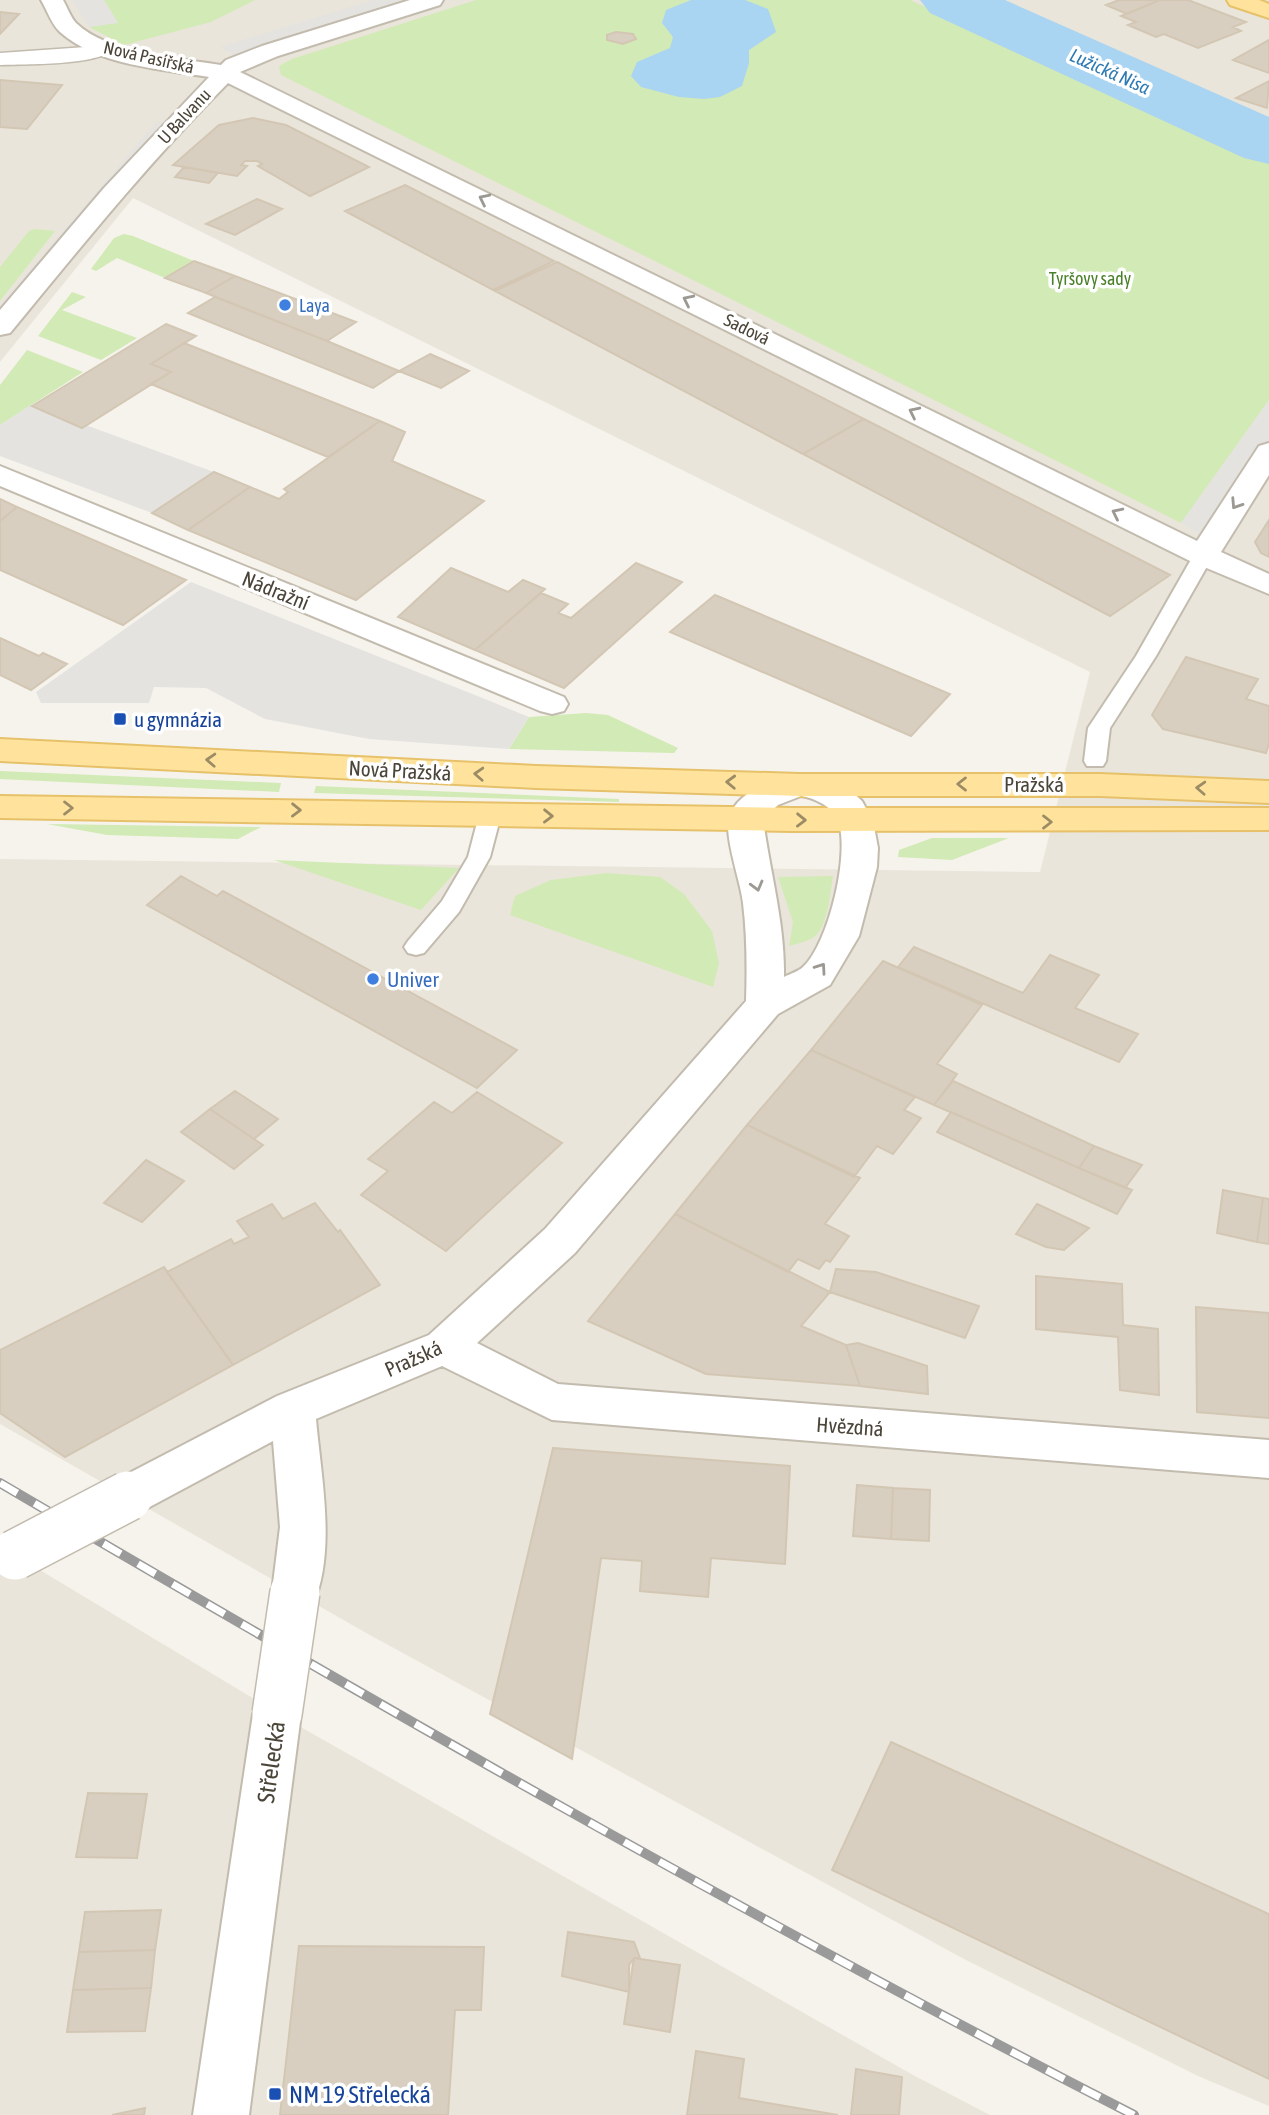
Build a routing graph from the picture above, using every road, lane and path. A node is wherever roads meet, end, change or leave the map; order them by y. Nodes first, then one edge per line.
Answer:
1 (52, 0) edge
2 (432, 0) edge
3 (1238, 0) edge
4 (1269, 11) edge
5 (103, 48) junction
6 (0, 59) edge
7 (225, 73) junction
8 (0, 327) edge
9 (1269, 452) edge
10 (0, 475) edge
11 (1203, 556) junction
12 (1269, 585) edge
13 (552, 704) dead end
14 (0, 750) edge
15 (1096, 761) dead end
16 (799, 785) junction
17 (1269, 792) edge
18 (0, 807) edge
19 (490, 815) junction
20 (747, 819) junction
21 (1269, 819) edge
22 (856, 821) junction
23 (416, 947) dead end
24 (765, 1004) junction
25 (444, 1347) junction
26 (293, 1409) junction
27 (1269, 1459) edge
28 (7, 1559) edge
29 (221, 2115) edge

1 - 5 street, Nová Pasířská
2 - 7 street, U Balvanu
3 - 4 main road
5 - 6 street
5 - 7 street, Nová Pasířská
7 - 8 street, U Balvanu
11 -> 7 street, Sadová
9 -> 11 street
10 - 13 street, Nádražní
11 - 12 street, Sadová
11 - 15 lane
16 -> 14 main road, Nová Pražská
17 -> 16 main road, Pražská
16 - 20 street, Pražská
16 - 22 street
18 -> 19 main road, Nová Pražská
19 -> 20 main road, Nová Pražská
19 - 23 lane
20 -> 22 main road, Pražská
20 -> 24 street
22 -> 21 main road, Pražská
24 -> 22 street, Pražská
24 - 25 street, Pražská
25 - 26 street, Pražská
25 - 27 street, Hvězdná
26 - 28 street, Pražská, bridge
26 - 29 street, Střelecká, bridge

